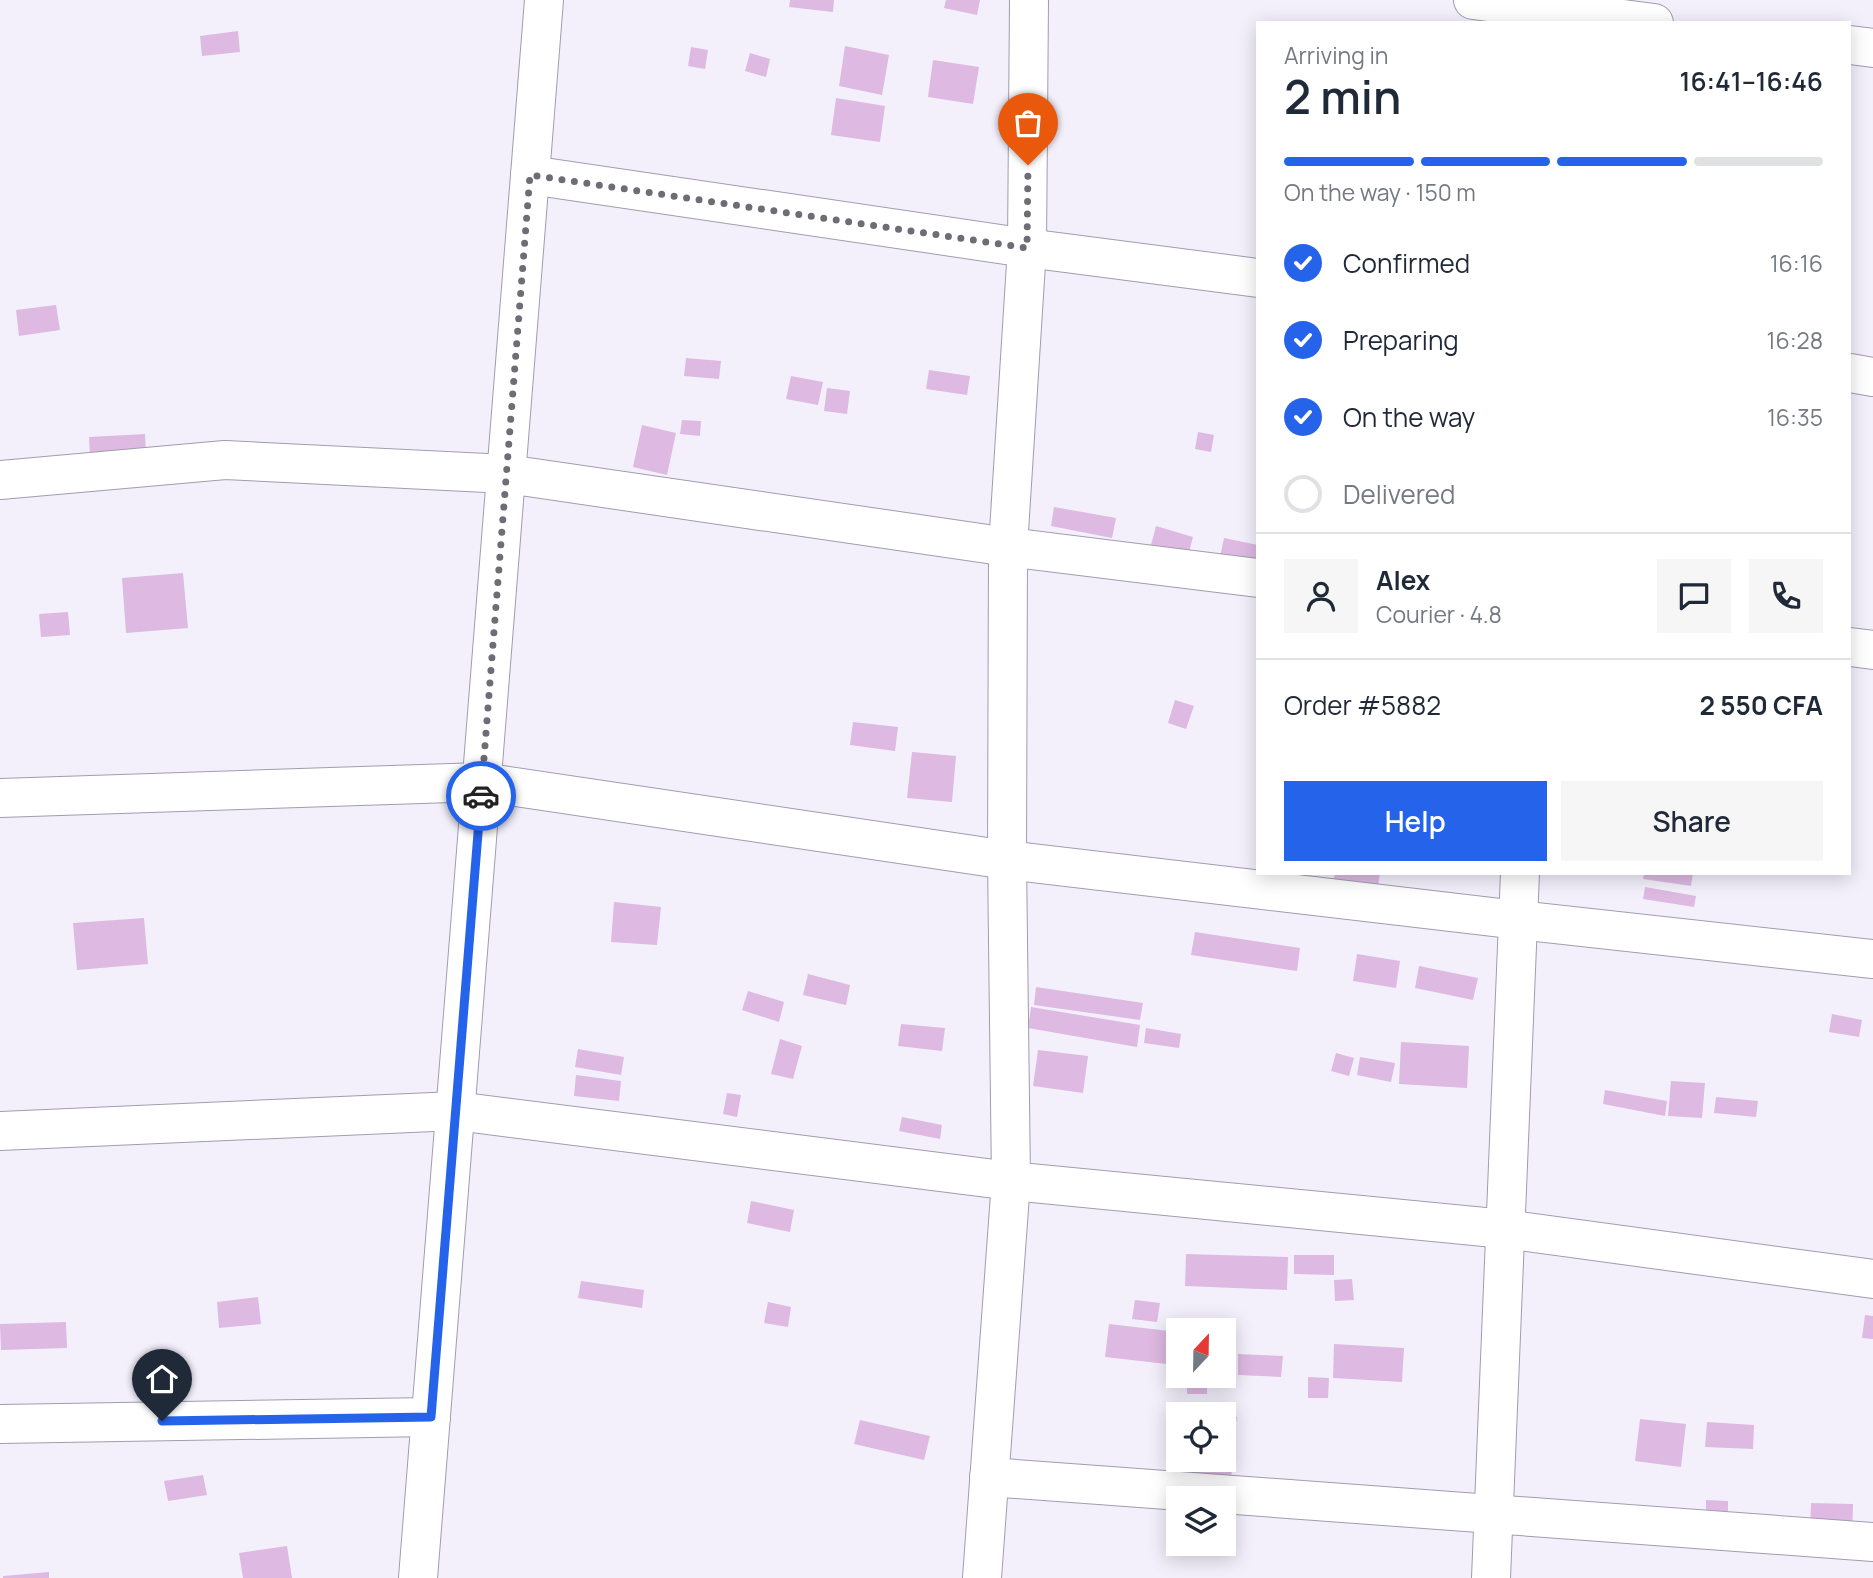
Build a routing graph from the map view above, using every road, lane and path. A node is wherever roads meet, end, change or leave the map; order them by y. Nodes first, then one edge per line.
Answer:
1 (544, 0) edge
2 (1029, 0) edge
3 (1473, 0) edge
4 (1555, 11) edge
5 (1638, 21) edge
6 (1851, 45) edge
7 (1873, 48) edge
8 (530, 175) junction
9 (1027, 248) junction
10 (1256, 278) edge
11 (1851, 373) edge
12 (1873, 377) edge
13 (507, 474) junction
14 (0, 480) edge
15 (1008, 547) junction
16 (1256, 578) edge
17 (1851, 648) edge
18 (1873, 650) edge
19 (482, 782) junction
20 (0, 798) edge
21 (1007, 860) junction
22 (1520, 875) edge
23 (1518, 920) junction
24 (1873, 958) edge
25 (456, 1111) junction
26 (0, 1130) edge
27 (1011, 1181) junction
28 (1505, 1229) junction
29 (1873, 1279) edge
30 (431, 1417) junction
31 (0, 1424) edge
32 (989, 1477) junction
33 (1494, 1514) junction
34 (1873, 1542) edge
35 (418, 1578) edge
36 (982, 1578) edge
37 (1491, 1578) edge

1 - 8 street
2 - 9 street
3 - 4 street
4 - 5 street
6 - 7 street
8 - 9 street
8 - 13 street
9 - 10 street
9 - 15 street
11 - 12 street
13 - 14 street
13 - 15 street
13 - 19 street
15 - 16 street
15 - 21 street
17 - 18 street
19 - 20 street
19 - 21 street
19 - 25 street
21 - 23 street
21 - 27 street
22 - 23 street
23 - 24 street
23 - 28 street
25 - 26 street
25 - 27 street
25 - 30 street
27 - 28 street
27 - 32 street
28 - 29 street
28 - 33 street
30 - 31 street
30 - 35 street
32 - 33 street
32 - 36 street
33 - 34 street
33 - 37 street

